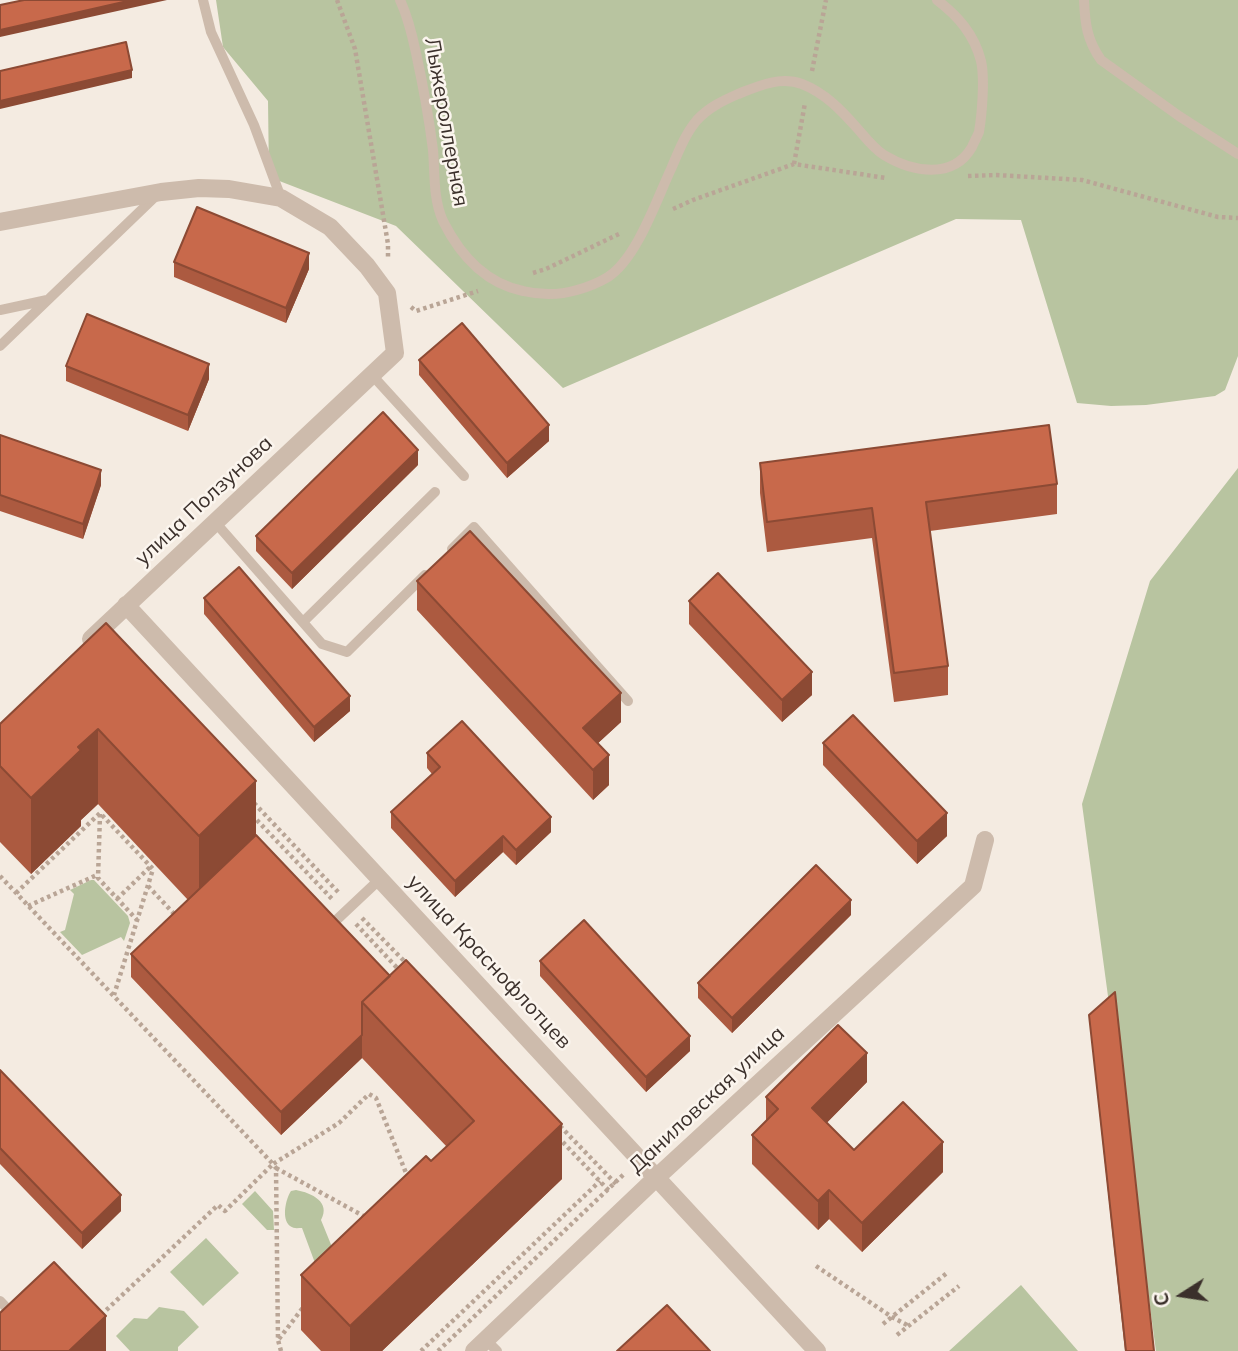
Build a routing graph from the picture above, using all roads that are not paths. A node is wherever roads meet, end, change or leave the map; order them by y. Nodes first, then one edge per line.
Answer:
1 (203, 0) edge
2 (400, 0) edge
3 (937, 0) edge
4 (1084, 0) edge
5 (1238, 154) edge
6 (161, 192) junction
7 (281, 198) junction
8 (0, 222) edge
9 (47, 300) junction
10 (0, 310) edge
11 (0, 346) edge
12 (372, 375) junction
13 (464, 476) dead end
14 (435, 492) dead end
15 (215, 522) junction
16 (445, 556) edge
17 (435, 565) edge
18 (126, 605) junction
19 (303, 622) junction
20 (78, 651) edge
21 (628, 701) dead end
22 (985, 840) dead end
23 (380, 879) junction
24 (326, 930) edge
25 (657, 1177) junction
26 (0, 1301) edge
27 (0, 1332) edge
28 (486, 1347) edge
29 (817, 1351) edge

1 - 7 lane
2 - 3 lane, Лыжероллерная
4 - 5 lane
6 - 7 street
6 - 8 street
6 - 9 lane
7 - 12 street, улица Ползунова
9 - 10 lane
9 - 11 lane
12 - 13 lane
12 - 15 street, улица Ползунова
14 - 19 lane
15 - 18 street, улица Ползунова
15 - 19 lane
16 - 21 lane
17 - 19 lane
18 - 20 street, улица Ползунова
18 - 23 street, улица Краснофлотцев
22 - 25 street, Даниловская улица
23 - 24 lane
23 - 25 street, улица Краснофлотцев
25 - 28 street, Даниловская улица
25 - 29 street, улица Краснофлотцев
26 - 27 lane

